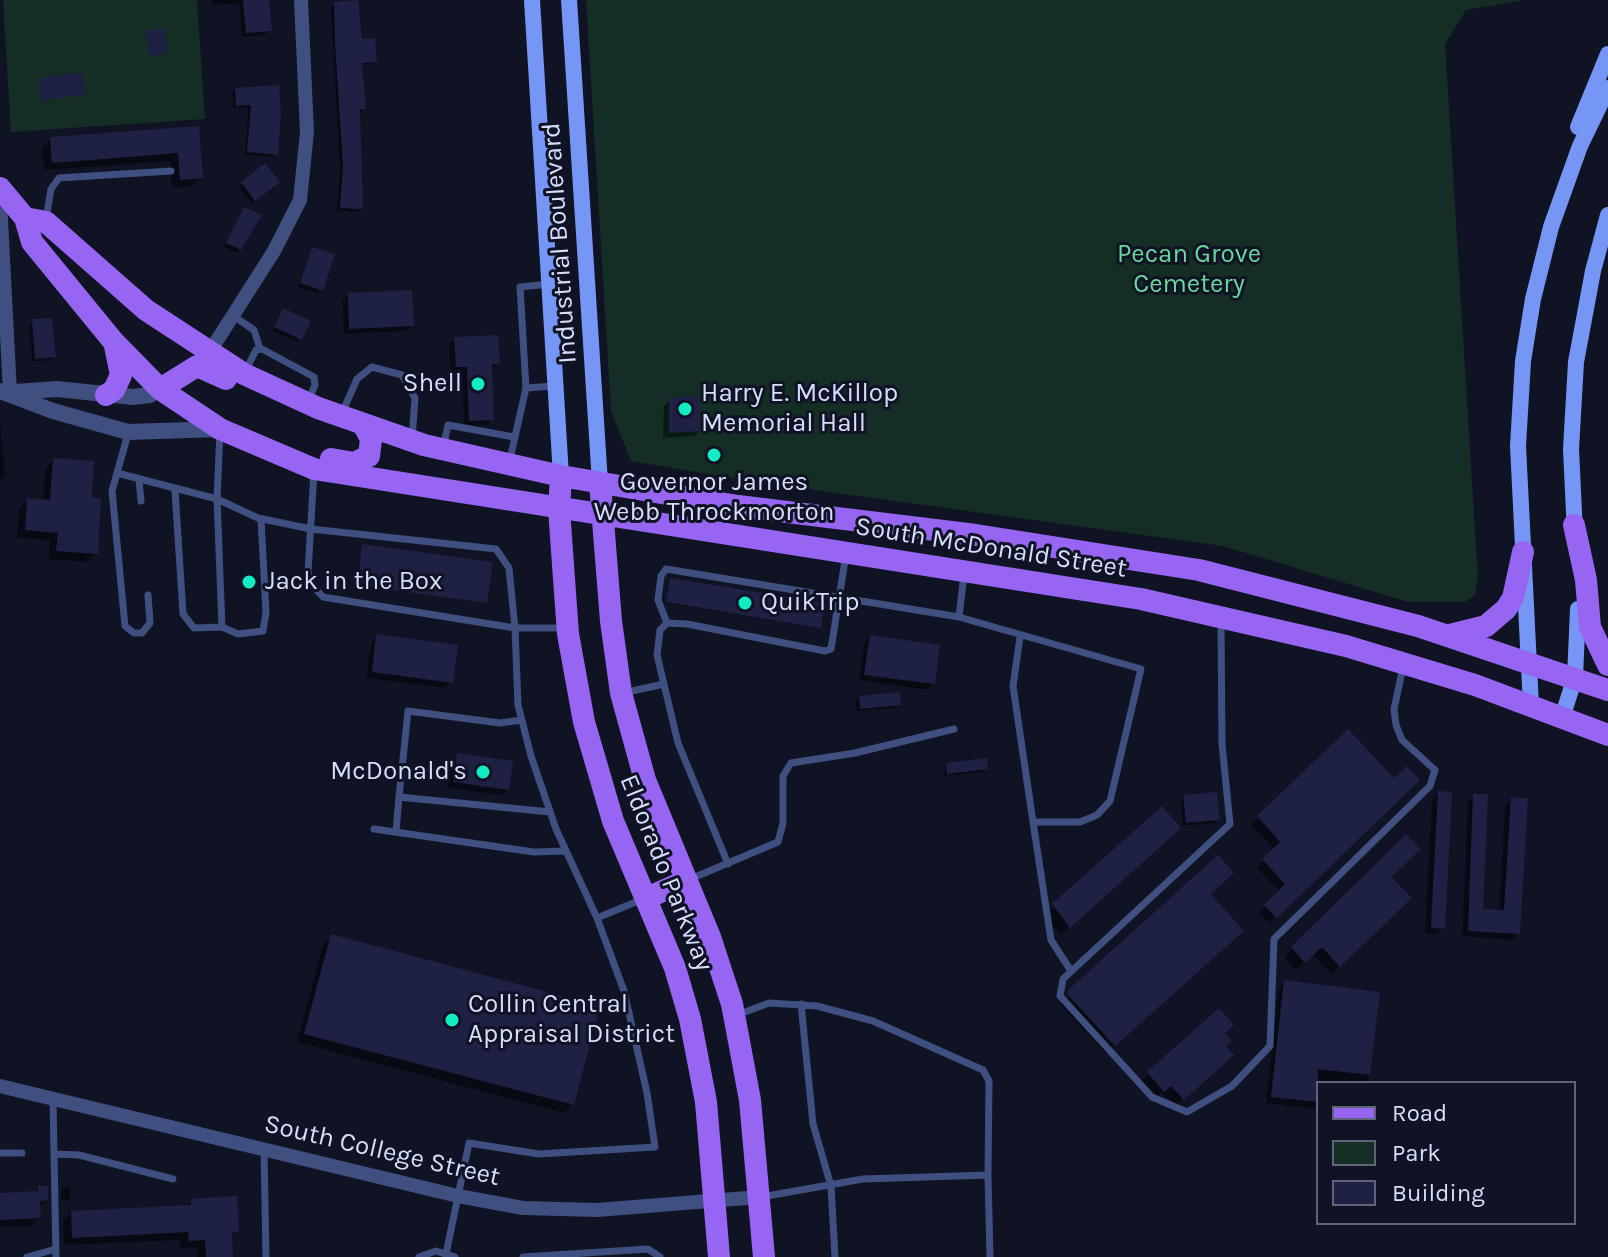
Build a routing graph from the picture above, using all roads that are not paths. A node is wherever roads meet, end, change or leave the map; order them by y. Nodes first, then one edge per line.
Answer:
1 (301, 0) edge
2 (532, 0) edge
3 (569, 0) edge
4 (1608, 54) edge
5 (1606, 94) edge
6 (171, 171) dead end
7 (1568, 175) junction
8 (0, 188) edge
9 (0, 200) edge
10 (1608, 215) edge
11 (36, 220) junction
12 (1608, 251) edge
13 (550, 284) junction
14 (232, 315) junction
15 (1583, 321) junction
16 (113, 341) junction
17 (260, 349) junction
18 (209, 353) junction
19 (244, 374) junction
20 (556, 386) junction
21 (526, 388) junction
22 (160, 389) junction
23 (5, 392) edge
24 (106, 395) junction
25 (307, 403) junction
26 (338, 416) junction
27 (364, 426) junction
28 (220, 429) junction
29 (128, 432) junction
30 (514, 437) junction
31 (412, 441) junction
32 (264, 450) junction
33 (443, 450) junction
34 (508, 465) junction
35 (314, 469) junction
36 (117, 473) junction
37 (561, 476) junction
38 (139, 479) junction
39 (600, 483) junction
40 (175, 490) junction
41 (217, 499) junction
42 (141, 501) dead end
43 (738, 506) junction
44 (559, 509) junction
45 (603, 515) junction
46 (261, 519) junction
47 (850, 519) junction
48 (1574, 525) junction
49 (311, 529) junction
50 (739, 537) junction
51 (1523, 552) junction
52 (846, 554) junction
53 (964, 571) junction
54 (148, 595) dead end
55 (840, 599) junction
56 (1221, 616) junction
57 (959, 617) junction
58 (667, 623) junction
59 (222, 627) junction
60 (515, 628) junction
61 (568, 628) junction
62 (1449, 636) junction
63 (1020, 637) junction
64 (1529, 661) junction
65 (1404, 663) junction
66 (1608, 665) edge
67 (1575, 677) junction
68 (664, 684) junction
69 (1608, 690) edge
70 (621, 693) junction
71 (1531, 706) junction
72 (1562, 718) junction
73 (522, 720) junction
74 (954, 729) dead end
75 (1608, 735) edge
76 (399, 797) junction
77 (550, 812) junction
78 (1033, 822) junction
79 (374, 829) dead end
80 (396, 832) junction
81 (566, 851) junction
82 (728, 864) junction
83 (687, 880) junction
84 (647, 898) junction
85 (597, 918) junction
86 (1071, 971) junction
87 (801, 1004) junction
88 (735, 1016) junction
89 (0, 1086) edge
90 (53, 1099) junction
91 (264, 1148) junction
92 (0, 1153) edge
93 (22, 1153) dead end
94 (54, 1154) junction
95 (988, 1175) junction
96 (173, 1179) dead end
97 (831, 1186) junction
98 (458, 1196) junction
99 (759, 1197) junction
100 (714, 1202) junction
101 (56, 1253) edge
102 (446, 1254) junction
103 (558, 1256) edge
104 (27, 1257) edge
105 (266, 1257) edge
106 (419, 1257) edge
107 (455, 1257) edge
108 (523, 1257) edge
109 (660, 1257) edge
110 (719, 1257) edge
111 (764, 1257) edge
112 (835, 1257) edge
113 (990, 1257) edge

1 - 14 street
2 - 13 main road, Industrial Boulevard
3 - 39 main road, Industrial Boulevard
4 - 7 main road
5 - 7 main road
6 - 11 lane
7 - 51 main road
8 - 11 main road, South McDonald Street
9 - 23 street
10 - 15 main road
11 - 16 main road, South McDonald Street
11 - 18 main road, South McDonald Street
12 - 15 main road
13 - 20 main road, Industrial Boulevard
13 - 21 lane
14 - 17 lane
14 - 18 street
15 - 48 main road
16 - 22 main road, South McDonald Street
16 - 24 main road
17 - 19 lane
17 - 25 lane
18 - 19 main road, South McDonald Street
19 - 25 main road, South McDonald Street
20 - 21 lane
20 - 37 main road, Industrial Boulevard
21 - 30 lane
22 - 24 street
22 - 26 main road
22 - 28 main road, South McDonald Street
23 - 24 street
23 - 29 street
25 - 26 main road, South McDonald Street
26 - 27 main road, South McDonald Street
26 - 31 lane
27 - 31 main road, South McDonald Street
27 - 32 main road
28 - 29 street
28 - 32 main road, South McDonald Street
28 - 41 lane
29 - 36 lane
30 - 33 lane
30 - 34 lane
31 - 33 main road, South McDonald Street
32 - 35 main road, South McDonald Street
33 - 34 main road, South McDonald Street
34 - 37 main road, South McDonald Street
35 - 44 main road, South McDonald Street
35 - 49 lane
36 - 38 lane
36 - 54 lane
37 - 39 main road, South McDonald Street
37 - 44 main road, Eldorado Parkway
38 - 40 lane
38 - 42 lane
39 - 43 main road, South McDonald Street
39 - 45 main road, Eldorado Parkway
40 - 41 lane
40 - 59 lane
41 - 46 lane
41 - 59 lane
43 - 47 main road, South McDonald Street
43 - 50 main road
44 - 45 main road, South McDonald Street
44 - 61 main road, Eldorado Parkway
45 - 50 main road, South McDonald Street
45 - 70 main road, Eldorado Parkway
46 - 49 lane
46 - 59 lane
47 - 52 main road
47 - 62 main road, South McDonald Street
48 - 66 main road
48 - 67 main road
49 - 60 lane
49 - 60 lane
50 - 52 main road, South McDonald Street
51 - 62 main road
51 - 64 main road
52 - 53 main road, South McDonald Street
52 - 55 lane
53 - 56 main road, South McDonald Street
53 - 57 lane
55 - 57 lane
55 - 58 lane
55 - 58 lane
56 - 65 main road, South McDonald Street
56 - 86 lane
57 - 63 lane
58 - 68 lane
60 - 61 lane
60 - 73 lane
61 - 84 main road, Eldorado Parkway
62 - 64 main road, South McDonald Street
63 - 78 lane
63 - 78 lane
64 - 67 main road, South McDonald Street
64 - 71 main road
65 - 71 main road, South McDonald Street
65 - 86 lane
67 - 69 main road, South McDonald Street
67 - 72 main road
68 - 70 lane
68 - 82 lane
70 - 83 main road, Eldorado Parkway
71 - 72 main road, South McDonald Street
72 - 75 main road, South McDonald Street
73 - 76 lane
73 - 77 lane
74 - 82 lane
76 - 77 lane
76 - 80 lane
77 - 81 lane
78 - 86 lane
79 - 80 lane
80 - 81 lane
81 - 85 lane
82 - 83 lane
83 - 84 main road
83 - 88 main road, Eldorado Parkway
84 - 85 lane
84 - 100 main road, Eldorado Parkway
85 - 98 lane
87 - 88 lane
87 - 95 lane
87 - 97 lane
88 - 99 main road, Eldorado Parkway
89 - 90 street, South College Street
90 - 91 street, South College Street
90 - 94 lane
91 - 98 street, South College Street
91 - 105 lane
92 - 93 lane
94 - 96 lane
94 - 101 lane
95 - 97 lane
95 - 113 lane
97 - 99 lane
97 - 112 lane
98 - 100 street, South College Street
98 - 102 lane
99 - 100 street, South College Street
99 - 111 main road, Eldorado Parkway
100 - 110 main road, Eldorado Parkway
101 - 104 lane
102 - 106 lane
102 - 107 lane
103 - 108 lane
103 - 109 lane

